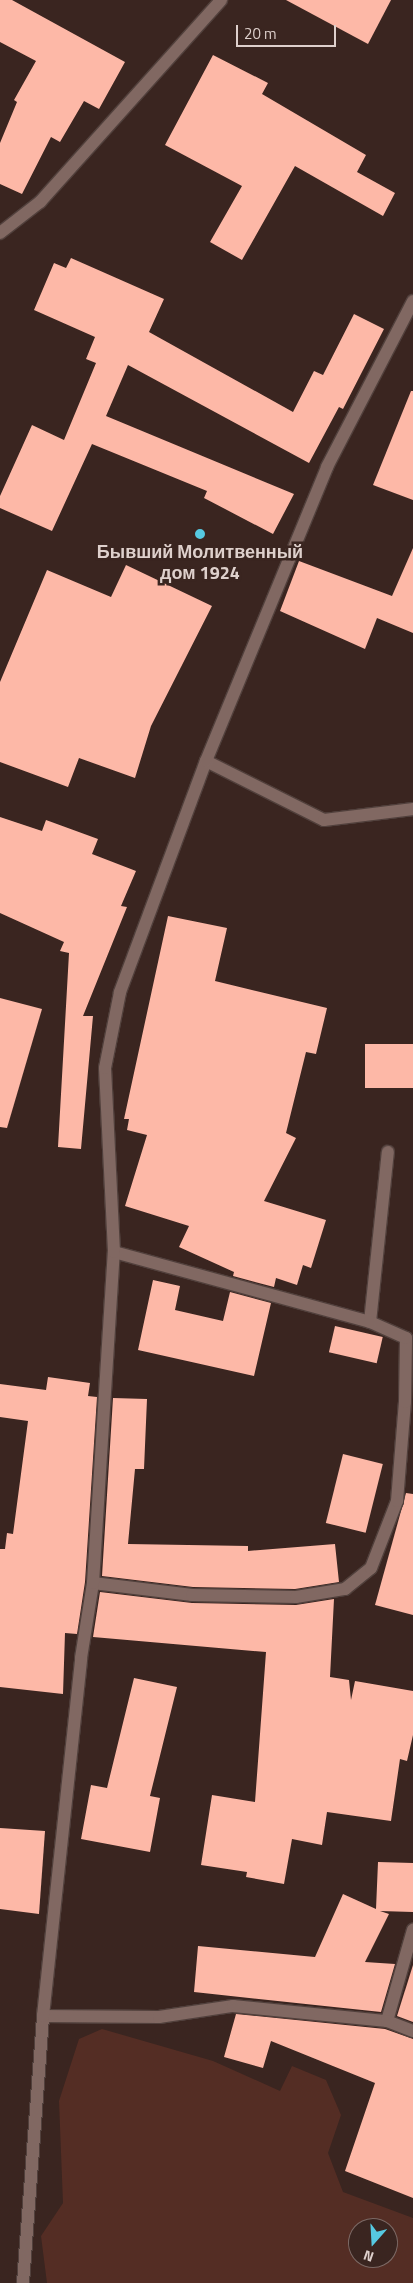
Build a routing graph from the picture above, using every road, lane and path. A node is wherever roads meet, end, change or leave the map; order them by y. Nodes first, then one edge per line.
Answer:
1 (221, 0) edge
2 (0, 233) edge
3 (413, 301) edge
4 (206, 761) junction
5 (413, 809) edge
6 (388, 1152) dead end
7 (114, 1252) junction
8 (370, 1322) junction
9 (93, 1583) junction
10 (413, 1930) edge
11 (43, 2016) junction
12 (386, 2021) junction
13 (413, 2031) edge
14 (23, 2283) edge

1 - 2 street
3 - 4 street
4 - 5 street
4 - 7 street
6 - 8 street
7 - 8 street
7 - 9 street
8 - 9 street
9 - 11 street
10 - 12 street
11 - 12 street
11 - 14 street
12 - 13 street

